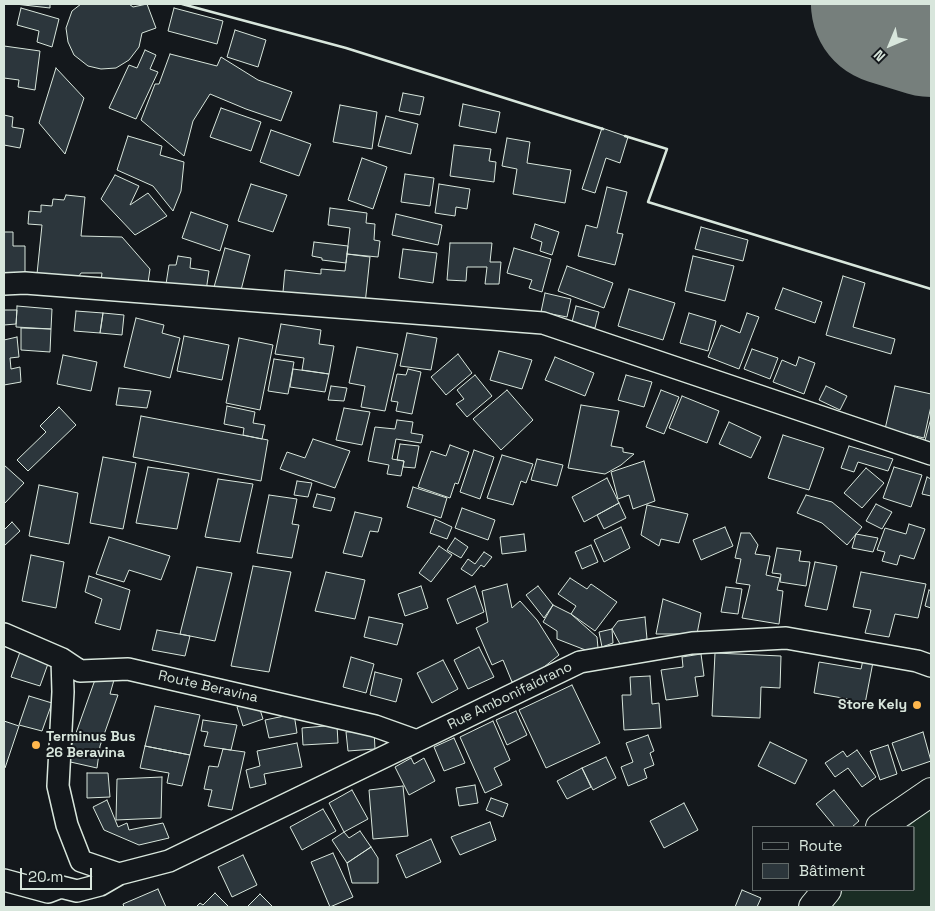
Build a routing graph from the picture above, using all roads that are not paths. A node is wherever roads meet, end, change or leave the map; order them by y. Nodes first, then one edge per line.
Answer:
1 (4, 284) edge
2 (931, 454) edge
3 (4, 634) edge
4 (62, 659) junction
5 (931, 666) edge
6 (417, 741) junction
7 (931, 792) edge
8 (881, 826) edge
9 (119, 874) junction
10 (4, 880) edge
11 (826, 891) edge
12 (813, 907) edge

1 - 2 street
3 - 4 street, Route Beravina
4 - 6 street, Route Beravina
4 - 9 street
5 - 6 street, Rue Ambonifaidrano
6 - 9 street, Rue Ambonifaidrano
7 - 8 street
9 - 10 street, Rue Ambonifaidrano
11 - 12 street

